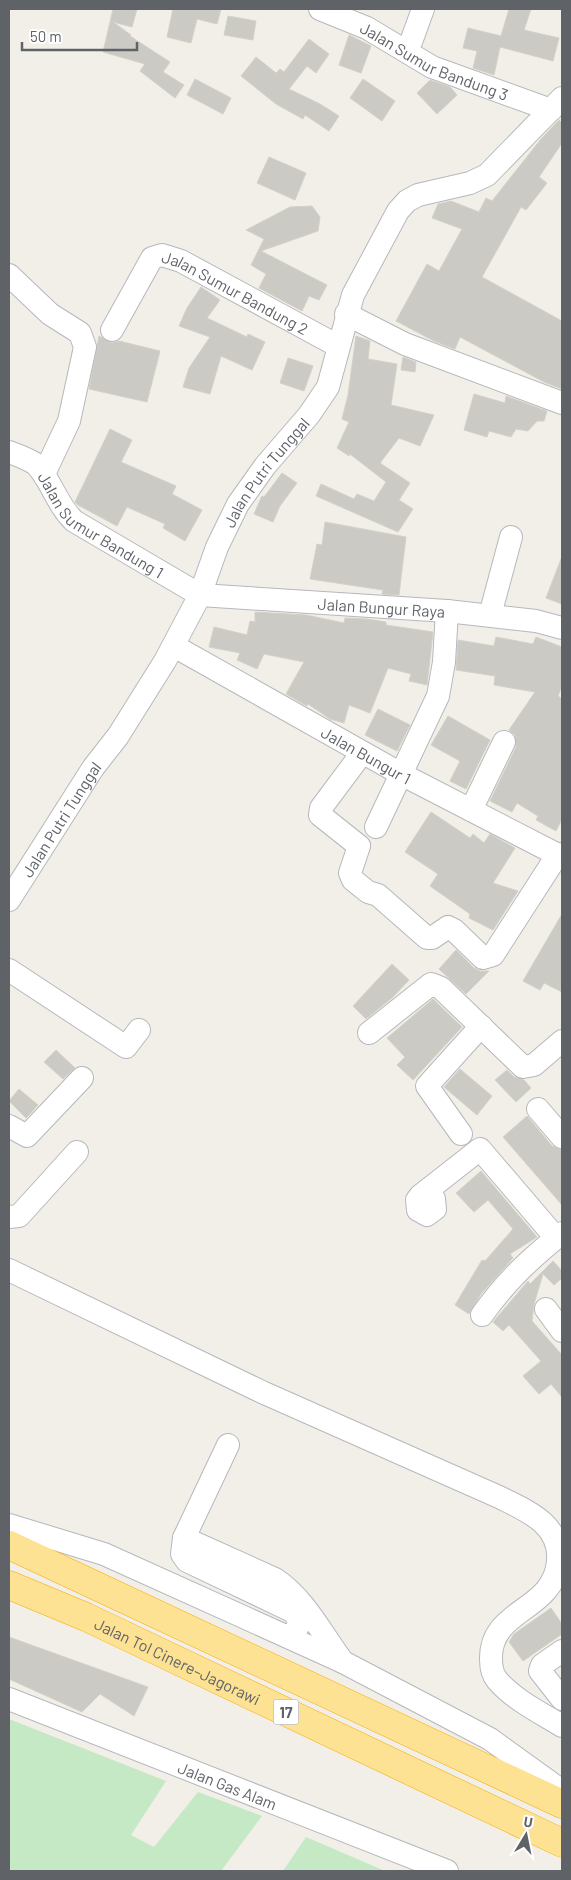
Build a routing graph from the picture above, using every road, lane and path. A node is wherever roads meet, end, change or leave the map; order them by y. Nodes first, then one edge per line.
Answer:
1 (320, 9) edge
2 (423, 9) edge
3 (411, 42) dead end
4 (556, 104) edge
5 (9, 276) edge
6 (346, 314) junction
7 (112, 330) dead end
8 (338, 346) junction
9 (562, 403) edge
10 (9, 452) edge
11 (44, 474) junction
12 (511, 537) dead end
13 (200, 594) junction
14 (447, 611) junction
15 (490, 615) junction
16 (561, 625) edge
17 (174, 646) junction
18 (507, 744) dead end
19 (362, 753) junction
20 (401, 774) junction
21 (474, 812) junction
22 (376, 827) dead end
23 (560, 855) edge
24 (9, 900) edge
25 (9, 970) edge
26 (481, 1026) junction
27 (139, 1030) dead end
28 (369, 1033) dead end
29 (562, 1041) edge
30 (82, 1078) dead end
31 (538, 1109) dead end
32 (9, 1126) edge
33 (461, 1134) dead end
34 (562, 1138) edge
35 (77, 1152) dead end
36 (425, 1195) dead end
37 (9, 1217) edge
38 (559, 1236) edge
39 (9, 1270) edge
40 (546, 1310) dead end
41 (482, 1315) dead end
42 (562, 1331) edge
43 (228, 1445) dead end
44 (9, 1525) edge
45 (9, 1545) edge
46 (9, 1585) edge
47 (299, 1625) junction
48 (562, 1651) edge
49 (343, 1662) junction
50 (562, 1698) edge
51 (9, 1699) edge
52 (562, 1726) edge
53 (562, 1791) edge
54 (562, 1804) edge
55 (562, 1843) edge
56 (447, 1871) edge

1 - 4 street, Jalan Sumur Bandung 3
2 - 3 street
4 - 6 street, Jalan Putri Tunggal
5 - 11 street
6 - 8 street, Jalan Putri Tunggal
6 - 9 street
7 - 8 street, Jalan Sumur Bandung 2
8 - 13 street, Jalan Putri Tunggal
10 - 11 street, Jalan Sumur Bandung 1
11 - 13 street, Jalan Sumur Bandung 1
12 - 15 street
13 - 14 street, Jalan Bungur Raya
13 - 17 street, Jalan Putri Tunggal
14 - 15 street, Jalan Bungur Raya
14 - 20 street
15 - 16 street, Jalan Bungur Raya
17 - 19 street, Jalan Bungur 1
17 - 24 street, Jalan Putri Tunggal
18 - 21 street
19 - 20 street, Jalan Bungur 1
19 - 23 street
20 - 21 street, Jalan Bungur 1
20 - 22 street
21 - 23 street, Jalan Bungur 1
25 - 27 street
26 - 28 street
26 - 29 street
26 - 33 street
30 - 32 street
31 - 34 street
35 - 37 street
36 - 38 street
38 - 41 street
39 - 52 street
40 - 42 street
43 - 47 street
44 - 47 street
45 - 54 highway, 17
46 - 55 highway, Jalan Tol Cinere–Jagorawi / 17
47 - 49 street
47 - 49 street
48 - 50 street
49 - 53 street
51 - 56 street, Jalan Gas Alam

